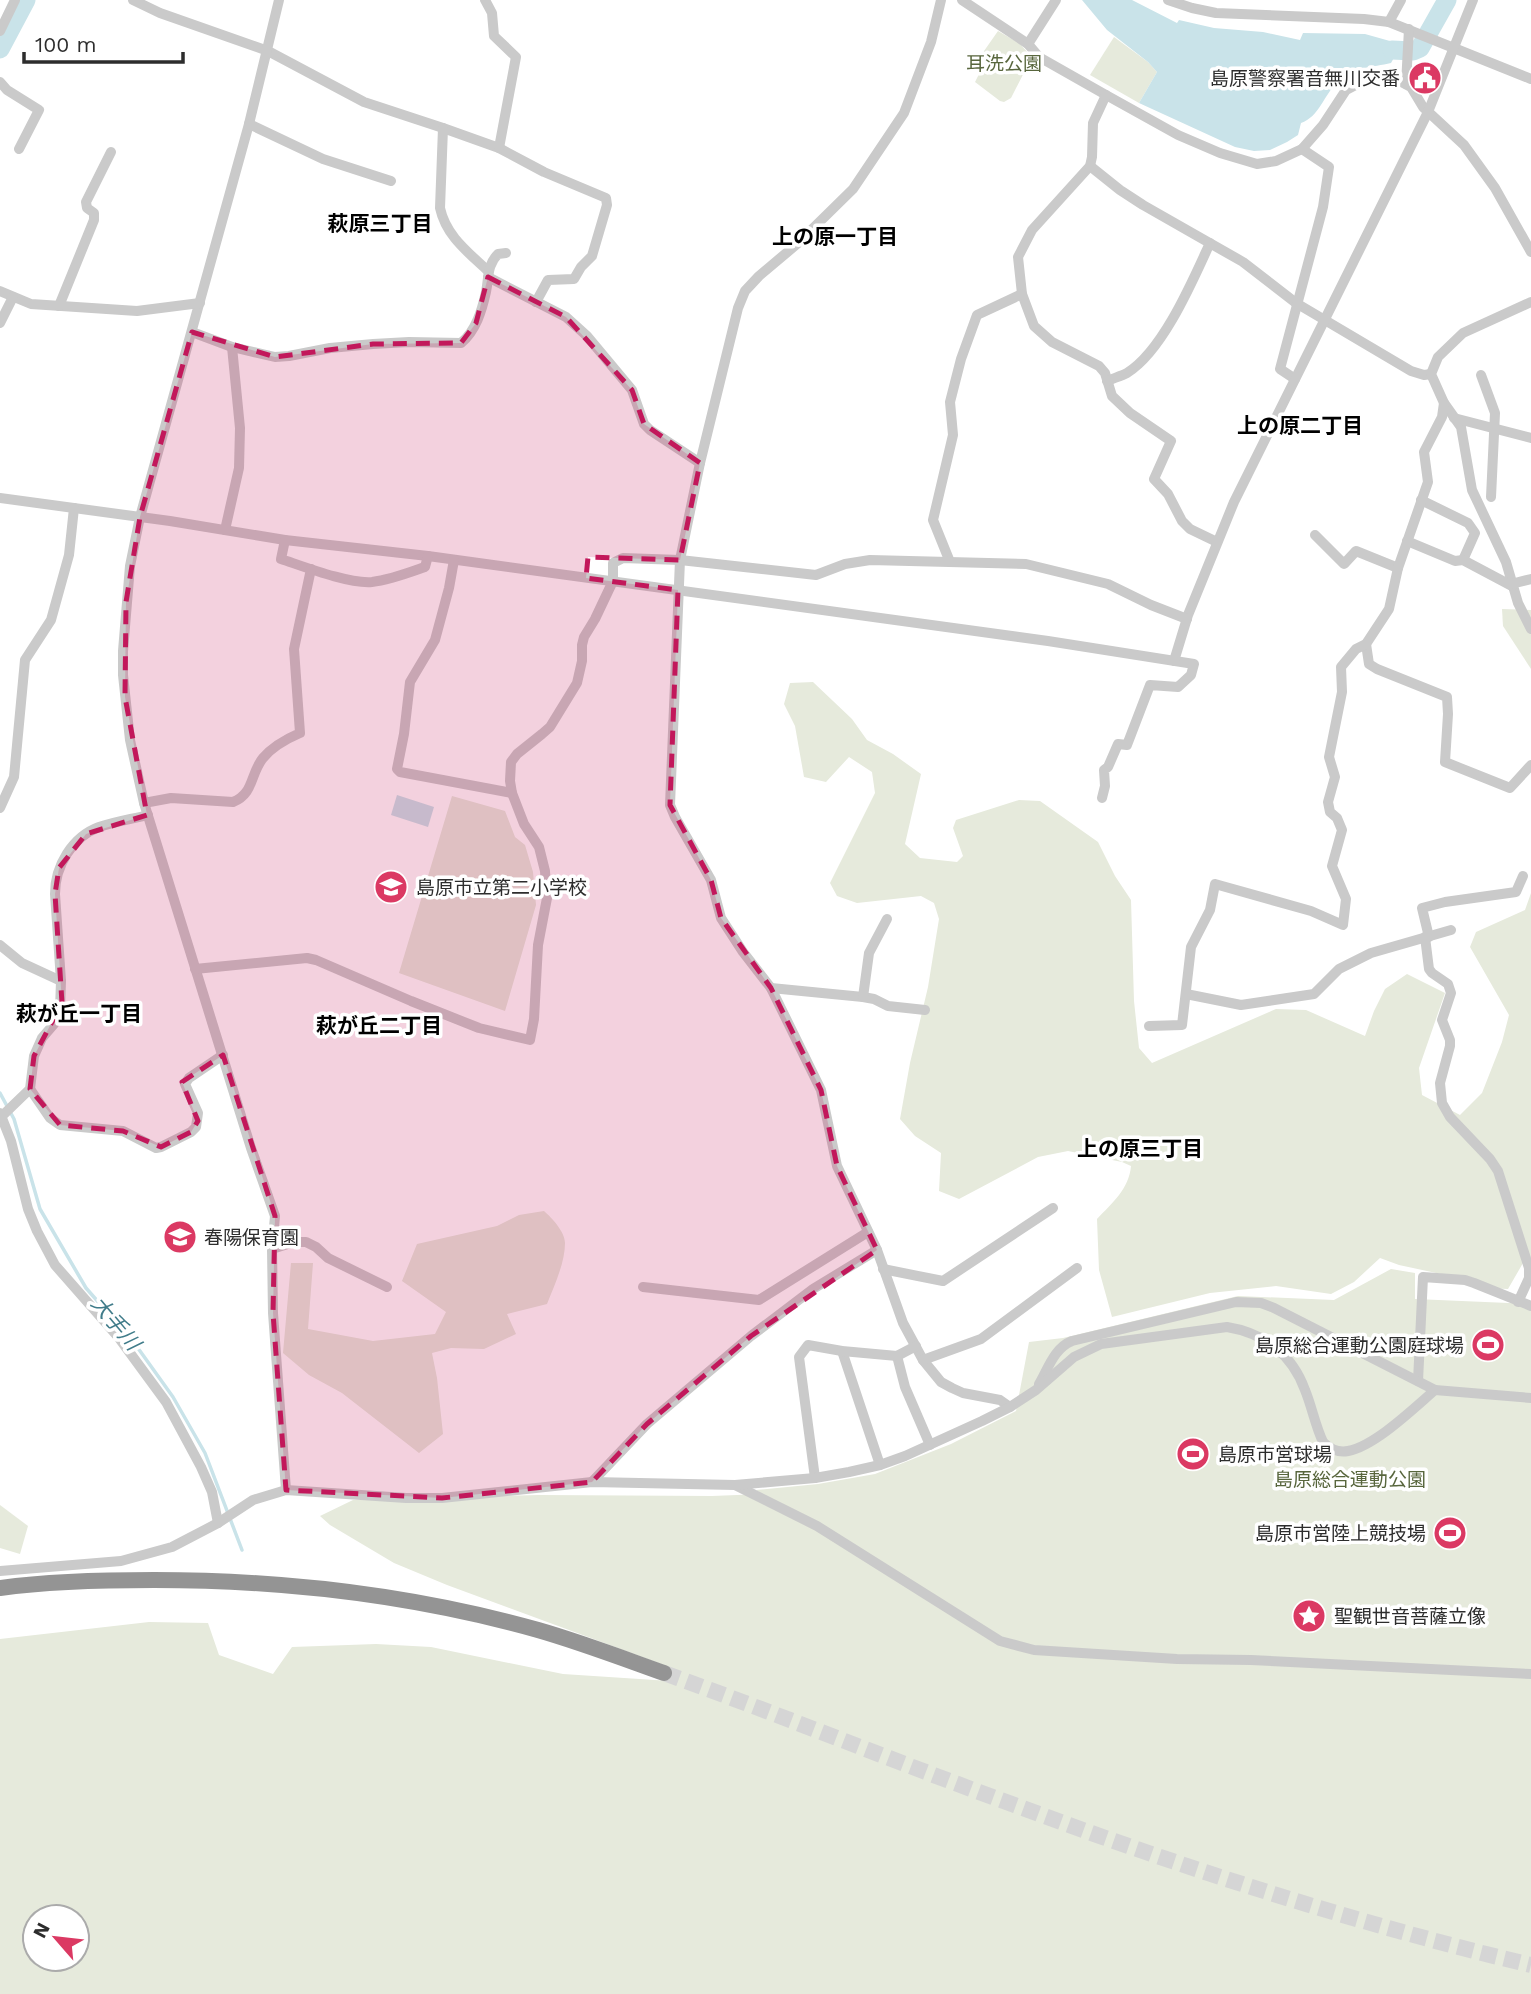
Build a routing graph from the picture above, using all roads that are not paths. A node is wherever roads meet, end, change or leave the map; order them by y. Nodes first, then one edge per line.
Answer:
1 (15, 0) edge
2 (133, 0) edge
3 (279, 0) edge
4 (485, 0) edge
5 (942, 0) edge
6 (962, 0) edge
7 (1056, 0) edge
8 (1168, 0) edge
9 (1386, 0) edge
10 (1473, 0) edge
11 (1398, 3) edge
12 (1389, 22) junction
13 (0, 31) edge
14 (1413, 31) junction
15 (1028, 44) junction
16 (1455, 48) junction
17 (268, 51) junction
18 (1531, 79) edge
19 (0, 82) edge
20 (1406, 84) junction
21 (1106, 95) junction
22 (1428, 112) junction
23 (249, 124) junction
24 (443, 128) junction
25 (499, 148) junction
26 (19, 149) dead end
27 (1302, 149) junction
28 (111, 152) dead end
29 (1090, 166) junction
30 (391, 181) dead end
31 (1210, 243) junction
32 (1531, 252) edge
33 (506, 253) dead end
34 (488, 274) junction
35 (0, 291) edge
36 (1022, 294) junction
37 (13, 297) junction
38 (536, 302) junction
39 (1531, 302) edge
40 (200, 303) junction
41 (1296, 303) junction
42 (59, 306) junction
43 (1324, 320) junction
44 (0, 323) edge
45 (192, 332) junction
46 (232, 346) junction
47 (1431, 374) junction
48 (1481, 375) dead end
49 (1295, 379) junction
50 (1107, 381) junction
51 (1444, 403) junction
52 (1454, 418) junction
53 (1495, 429) junction
54 (1531, 438) edge
55 (700, 463) junction
56 (1491, 497) dead end
57 (0, 498) edge
58 (1421, 500) junction
59 (74, 508) junction
60 (140, 517) junction
61 (225, 530) junction
62 (1315, 535) dead end
63 (285, 540) junction
64 (1406, 541) junction
65 (1217, 542) junction
66 (428, 556) junction
67 (454, 560) junction
68 (680, 560) junction
69 (1463, 560) junction
70 (950, 562) junction
71 (1398, 568) junction
72 (311, 569) junction
73 (1531, 579) edge
74 (613, 582) junction
75 (1512, 585) junction
76 (678, 590) junction
77 (1187, 619) junction
78 (1531, 629) edge
79 (1366, 644) junction
80 (1174, 661) junction
81 (1531, 765) edge
82 (512, 793) junction
83 (1102, 798) dead end
84 (144, 803) junction
85 (0, 808) edge
86 (148, 815) junction
87 (1523, 876) dead end
88 (887, 919) dead end
89 (1451, 930) dead end
90 (1427, 937) junction
91 (0, 945) edge
92 (195, 969) junction
93 (61, 981) junction
94 (771, 988) junction
95 (1185, 994) junction
96 (863, 997) junction
97 (925, 1010) dead end
98 (1149, 1026) dead end
99 (223, 1055) junction
100 (30, 1089) junction
101 (4, 1113) edge
102 (1053, 1208) dead end
103 (868, 1231) junction
104 (272, 1249) junction
105 (877, 1251) junction
106 (1077, 1268) dead end
107 (883, 1269) junction
108 (387, 1287) dead end
109 (643, 1287) dead end
110 (1518, 1302) junction
111 (1531, 1307) edge
112 (916, 1346) junction
113 (842, 1351) junction
114 (897, 1356) junction
115 (923, 1360) junction
116 (1418, 1381) junction
117 (1036, 1390) junction
118 (1435, 1390) junction
119 (1531, 1398) edge
120 (1010, 1407) junction
121 (930, 1445) junction
122 (880, 1465) junction
123 (815, 1478) junction
124 (592, 1482) junction
125 (735, 1485) junction
126 (286, 1490) junction
127 (221, 1521) junction
128 (0, 1571) edge
129 (0, 1588) edge
130 (664, 1673) tunnel mouth
131 (1531, 1674) edge

1 - 13 street
2 - 17 street
3 - 17 street
4 - 25 street
5 - 55 street
6 - 15 street
7 - 15 street
8 - 12 street
9 - 11 street
10 - 16 street
11 - 12 street
12 - 14 street
14 - 16 street
14 - 20 street
15 - 21 street
16 - 18 street
16 - 22 street
17 - 23 street
17 - 24 street
19 - 26 street
20 - 22 street
20 - 27 street
21 - 27 street
21 - 29 street
22 - 32 street
22 - 43 street
23 - 30 street
23 - 40 street
24 - 25 street
24 - 34 street
25 - 38 street
27 - 41 street
28 - 42 street
29 - 31 street
29 - 36 street
31 - 41 street
31 - 50 street
33 - 34 street
34 - 38 street
34 - 46 street
35 - 37 street
36 - 50 street
36 - 70 street
37 - 42 street
37 - 44 street
38 - 55 street
39 - 47 street
40 - 42 street
40 - 45 street
41 - 43 street
41 - 49 street
43 - 47 street
43 - 49 street
45 - 46 street
45 - 60 street
46 - 61 street
47 - 51 street
48 - 53 street
49 - 65 street
50 - 65 street
51 - 52 street
51 - 58 street
52 - 53 street
52 - 75 street
53 - 54 street
53 - 56 street
55 - 68 street
57 - 59 street
58 - 64 street
58 - 69 street
59 - 60 street
59 - 85 street
60 - 61 street
60 - 84 street
61 - 63 street
62 - 71 street
63 - 66 street
63 - 72 street
64 - 69 street
64 - 71 street
65 - 77 street
66 - 67 street
66 - 72 street
67 - 74 street
67 - 82 street
68 - 70 street
68 - 74 street
68 - 76 street
69 - 75 street
70 - 77 street
71 - 79 street
72 - 84 street
73 - 75 street
74 - 76 street
74 - 82 street
75 - 78 street
76 - 80 street
76 - 94 street
77 - 80 street
79 - 81 street
79 - 95 street
80 - 83 street
82 - 92 street
84 - 86 street
86 - 92 street
86 - 93 street
87 - 90 street
88 - 96 street
89 - 90 street
90 - 95 street
90 - 110 street
91 - 93 street
92 - 99 street
93 - 100 street
94 - 96 street
94 - 103 street
95 - 98 street
96 - 97 street
99 - 100 street
99 - 104 street
100 - 101 street
101 - 127 street
102 - 107 street
103 - 105 street
103 - 109 street
104 - 108 street
104 - 126 street
105 - 107 street
105 - 124 street
106 - 115 street
107 - 112 street
110 - 111 street
110 - 116 street
112 - 114 street
112 - 115 street
113 - 114 street
113 - 122 street
113 - 123 street
114 - 121 street
115 - 120 street
116 - 117 street
116 - 118 street
117 - 118 street
117 - 120 street
118 - 119 street
120 - 121 street
121 - 122 street
122 - 123 street
123 - 125 street
124 - 125 street
124 - 126 street
125 - 131 street
126 - 127 street
127 - 128 street
129 - 130 highway

